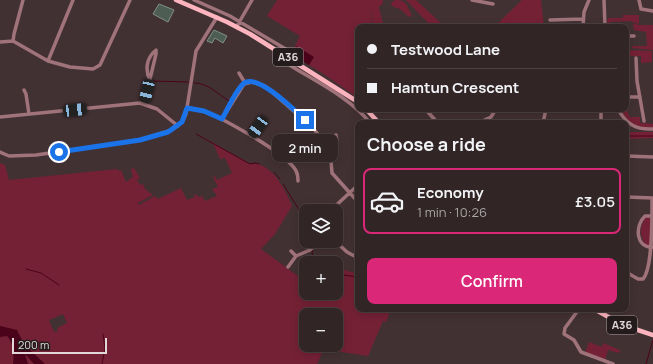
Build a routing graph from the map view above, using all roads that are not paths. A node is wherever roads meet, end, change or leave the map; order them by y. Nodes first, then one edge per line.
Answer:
1 (23, 0) edge
2 (73, 0) edge
3 (130, 0) edge
4 (176, 0) edge
5 (194, 0) edge
6 (252, 0) edge
7 (473, 0) edge
8 (589, 0) edge
9 (604, 0) edge
10 (639, 0) edge
11 (493, 4) dead end
12 (653, 11) edge
13 (217, 17) junction
14 (583, 19) junction
15 (550, 20) dead end
16 (239, 21) junction
17 (583, 24) edge
18 (605, 24) edge
19 (236, 26) junction
20 (629, 36) edge
21 (634, 36) dead end
22 (13, 41) junction
23 (0, 42) edge
24 (289, 58) junction
25 (636, 58) dead end
26 (48, 61) junction
27 (239, 73) dead end
28 (150, 81) junction
29 (245, 83) junction
30 (24, 90) dead end
31 (629, 97) edge
32 (640, 97) junction
33 (355, 100) edge
34 (144, 104) junction
35 (355, 107) edge
36 (187, 108) junction
37 (361, 112) edge
38 (370, 112) edge
39 (428, 112) edge
40 (494, 112) edge
41 (29, 114) junction
42 (0, 117) edge
43 (222, 119) junction
44 (263, 120) dead end
45 (368, 120) edge
46 (376, 120) edge
47 (435, 120) edge
48 (485, 120) edge
49 (644, 121) dead end
50 (629, 124) edge
51 (178, 126) junction
52 (653, 129) edge
53 (251, 136) junction
54 (338, 139) dead end
55 (328, 146) junction
56 (0, 152) edge
57 (629, 156) edge
58 (653, 157) edge
59 (298, 180) dead end
60 (355, 188) edge
61 (350, 193) junction
62 (629, 197) edge
63 (652, 198) edge
64 (355, 199) edge
65 (338, 204) edge
66 (652, 216) junction
67 (653, 247) edge
68 (312, 248) edge
69 (343, 248) edge
70 (291, 251) dead end
71 (296, 256) junction
72 (355, 256) edge
73 (653, 258) edge
74 (288, 267) dead end
75 (629, 274) edge
76 (577, 312) edge
77 (599, 312) edge
78 (653, 334) edge
79 (613, 364) edge

1 - 22 street
2 - 26 street
3 - 26 street
4 - 13 main road, A36
5 - 16 street
6 - 16 street
7 - 11 street
8 - 14 street
9 - 18 street
10 - 12 street
13 - 19 main road, A36
13 - 36 street
14 - 15 street
14 - 17 street
16 - 19 street
16 - 24 street
19 - 24 main road, A36
20 - 21 street
22 - 23 street
22 - 26 street
24 - 33 main road, A36
24 - 35 street
25 - 32 street
27 - 29 street
28 - 28 street
28 - 34 street
29 - 43 street
29 - 55 street
30 - 41 street
31 - 32 street
32 - 49 street
34 - 41 street
34 - 51 street
36 - 43 street
36 - 51 street
37 - 45 street
38 - 46 main road
39 - 47 street
40 - 48 street
41 - 42 street
43 - 53 street
44 - 53 street
50 - 52 street
51 - 56 street
53 - 59 street
54 - 55 street
55 - 61 street
57 - 58 street
60 - 61 street
61 - 64 street
61 - 65 street
62 - 63 street
63 - 66 street
66 - 67 street
66 - 67 street
67 - 73 street
68 - 71 street
69 - 72 street
70 - 71 street
71 - 74 street
73 - 75 street
76 - 79 street
77 - 78 main road, A36

